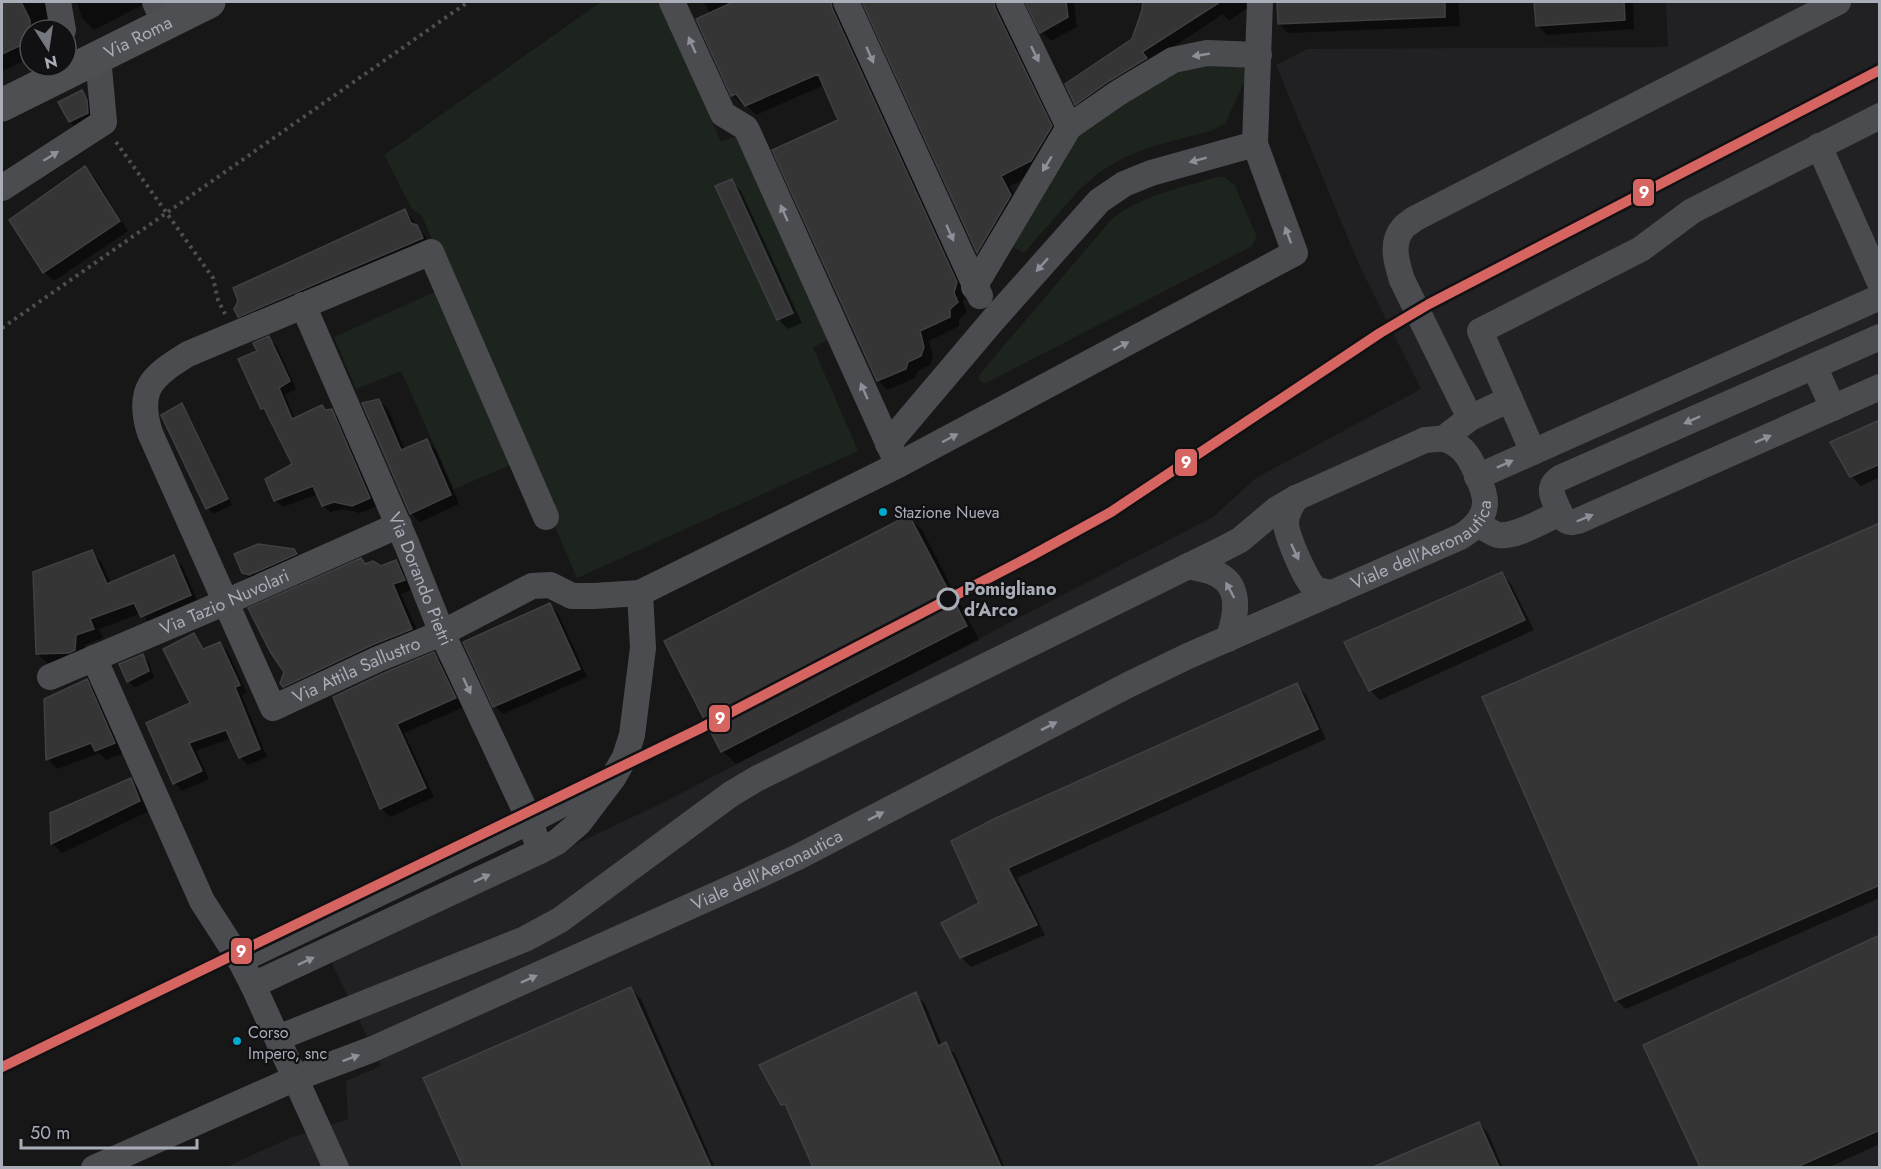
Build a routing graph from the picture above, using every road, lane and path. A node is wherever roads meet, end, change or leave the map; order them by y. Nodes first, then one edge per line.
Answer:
1 (58, 2) edge
2 (209, 2) edge
3 (468, 2) edge
4 (672, 2) edge
5 (846, 2) edge
6 (1009, 2) edge
7 (1260, 2) edge
8 (1838, 2) edge
9 (160, 13) edge
10 (61, 18) edge
11 (1259, 45) junction
12 (78, 58) edge
13 (46, 78) edge
14 (2, 105) edge
15 (1880, 116) edge
16 (1069, 127) junction
17 (112, 137) dead end
18 (1255, 144) junction
19 (1819, 146) junction
20 (2, 188) edge
21 (166, 213) junction
22 (1880, 283) edge
23 (974, 287) junction
24 (1880, 297) edge
25 (303, 305) junction
26 (993, 320) junction
27 (2, 328) edge
28 (236, 334) junction
29 (1880, 337) edge
30 (1814, 366) junction
31 (1880, 387) edge
32 (1510, 399) junction
33 (1833, 408) junction
34 (1470, 417) junction
35 (1443, 439) junction
36 (1533, 452) junction
37 (893, 454) junction
38 (1477, 477) junction
39 (1296, 498) junction
40 (1558, 507) junction
41 (546, 517) dead end
42 (1480, 518) junction
43 (399, 525) junction
44 (1188, 566) junction
45 (1334, 593) junction
46 (640, 594) junction
47 (226, 602) junction
48 (442, 633) junction
49 (1228, 639) junction
50 (94, 658) junction
51 (50, 677) dead end
52 (617, 771) junction
53 (530, 820) junction
54 (540, 851) junction
55 (240, 960) junction
56 (253, 985) junction
57 (278, 1038) junction
58 (296, 1078) junction
59 (94, 1167) edge
60 (336, 1167) edge

1 - 10 street
2 - 9 main road, Via Roma
3 - 21 path
37 -> 4 street
5 -> 23 street
6 -> 16 street
7 - 11 street
8 - 34 street
9 - 12 main road, Via Roma
11 -> 16 street
11 - 18 street
20 -> 12 street
13 - 14 main road, Via Roma
15 - 19 street
16 -> 23 street
17 - 21 path
18 -> 26 street
37 -> 18 street
19 - 22 street
19 - 32 street
21 - 27 path
21 - 28 path
23 - 26 street
24 - 36 street
25 - 28 street
25 - 41 street
25 - 43 street, Via Dorando Pietri
26 - 37 street
28 - 47 street
29 - 30 street
30 - 33 street
30 -> 40 street
31 - 33 street
32 - 34 street
32 - 36 street
40 -> 33 street
34 - 35 street
35 - 38 street, Viale dell’Aeronautica
35 - 39 street
38 -> 36 street
37 - 46 street
38 - 42 street, Viale dell’Aeronautica
39 - 44 street
39 -> 45 street, Viale dell’Aeronautica
40 - 42 street
42 - 45 street, Viale dell’Aeronautica
43 - 47 street, Via Tazio Nuvolari
43 - 48 street, Via Dorando Pietri
49 -> 44 street
44 - 57 street
45 - 49 street, Viale dell’Aeronautica
46 - 48 street, Via Attila Sallustro
46 - 52 street
47 - 48 street, Via Attila Sallustro
47 - 50 street, Via Tazio Nuvolari
48 -> 53 street, Via Dorando Pietri
58 -> 49 street, Viale dell’Aeronautica
50 - 51 street, Via Tazio Nuvolari
50 - 55 street
52 - 53 street
52 - 54 street
53 - 54 street, Via Dorando Pietri
53 - 55 street
56 -> 54 street
55 - 56 street
56 - 57 street
57 - 58 street
58 - 59 street, Viale dell’Aeronautica
58 - 60 street

